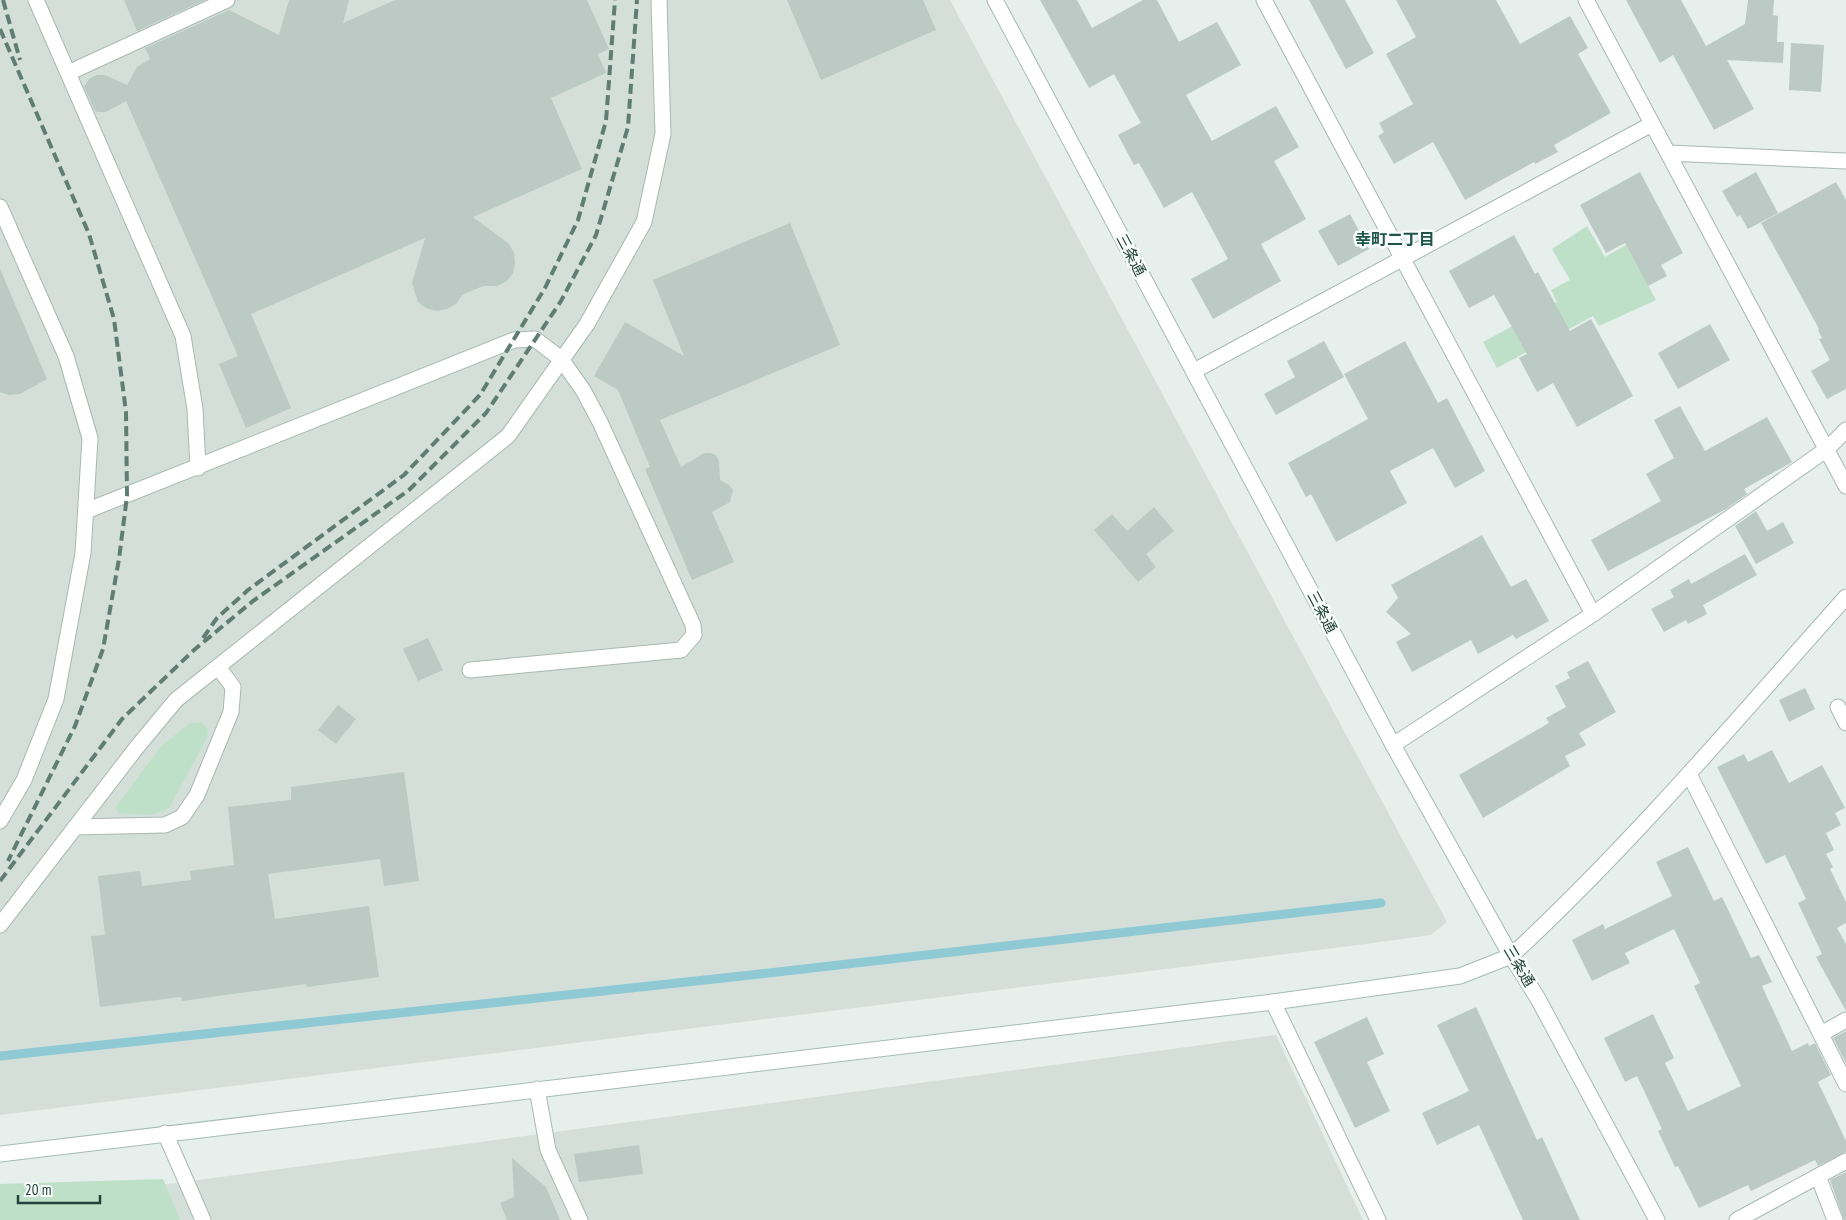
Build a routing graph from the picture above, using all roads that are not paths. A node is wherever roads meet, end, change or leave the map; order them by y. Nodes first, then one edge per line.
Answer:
1 (36, 0) edge
2 (228, 0) edge
3 (659, 0) edge
4 (995, 0) edge
5 (1264, 0) edge
6 (1586, 0) edge
7 (68, 73) junction
8 (1652, 124) junction
9 (1668, 153) junction
10 (1846, 162) edge
11 (0, 206) edge
12 (1402, 258) junction
13 (561, 359) junction
14 (1194, 371) junction
15 (1846, 430) edge
16 (1827, 450) junction
17 (198, 468) junction
18 (1846, 486) edge
19 (86, 511) junction
20 (1846, 597) edge
21 (1593, 614) junction
22 (218, 667) junction
23 (470, 670) dead end
24 (1838, 707) dead end
25 (1846, 722) edge
26 (1393, 745) junction
27 (1689, 774) junction
28 (0, 821) edge
29 (75, 827) junction
30 (0, 925) edge
31 (1511, 956) junction
32 (1272, 1002) junction
33 (1846, 1020) edge
34 (1820, 1034) junction
35 (1846, 1084) edge
36 (537, 1089) junction
37 (165, 1133) junction
38 (0, 1154) edge
39 (1846, 1161) edge
40 (1818, 1176) junction
41 (203, 1220) edge
42 (580, 1220) edge
43 (1378, 1220) edge
44 (1657, 1220) edge
45 (1737, 1220) edge
46 (1835, 1220) edge

1 - 7 street
2 - 7 street
3 - 13 street
4 - 14 street, 三条通
5 - 12 street
6 - 8 street
7 - 17 street
8 - 9 street
8 - 12 street
9 - 10 street
9 - 16 street
11 - 19 street
12 - 14 street
12 - 21 street
13 - 17 street
13 - 22 street
13 - 23 street
14 - 26 street, 三条通
15 - 16 street
16 - 18 street
16 - 21 street
17 - 19 street
19 - 28 street
20 - 27 street
21 - 26 street
22 - 29 street
22 - 29 street
24 - 25 street
26 - 31 street, 三条通
27 - 31 street
27 - 34 street
29 - 30 street
31 - 32 street
31 - 44 street, 三条通
32 - 36 street
32 - 43 street
33 - 34 street
34 - 35 street
36 - 37 street
36 - 42 street
37 - 38 street
37 - 41 street
39 - 40 street
40 - 45 street
40 - 46 street

